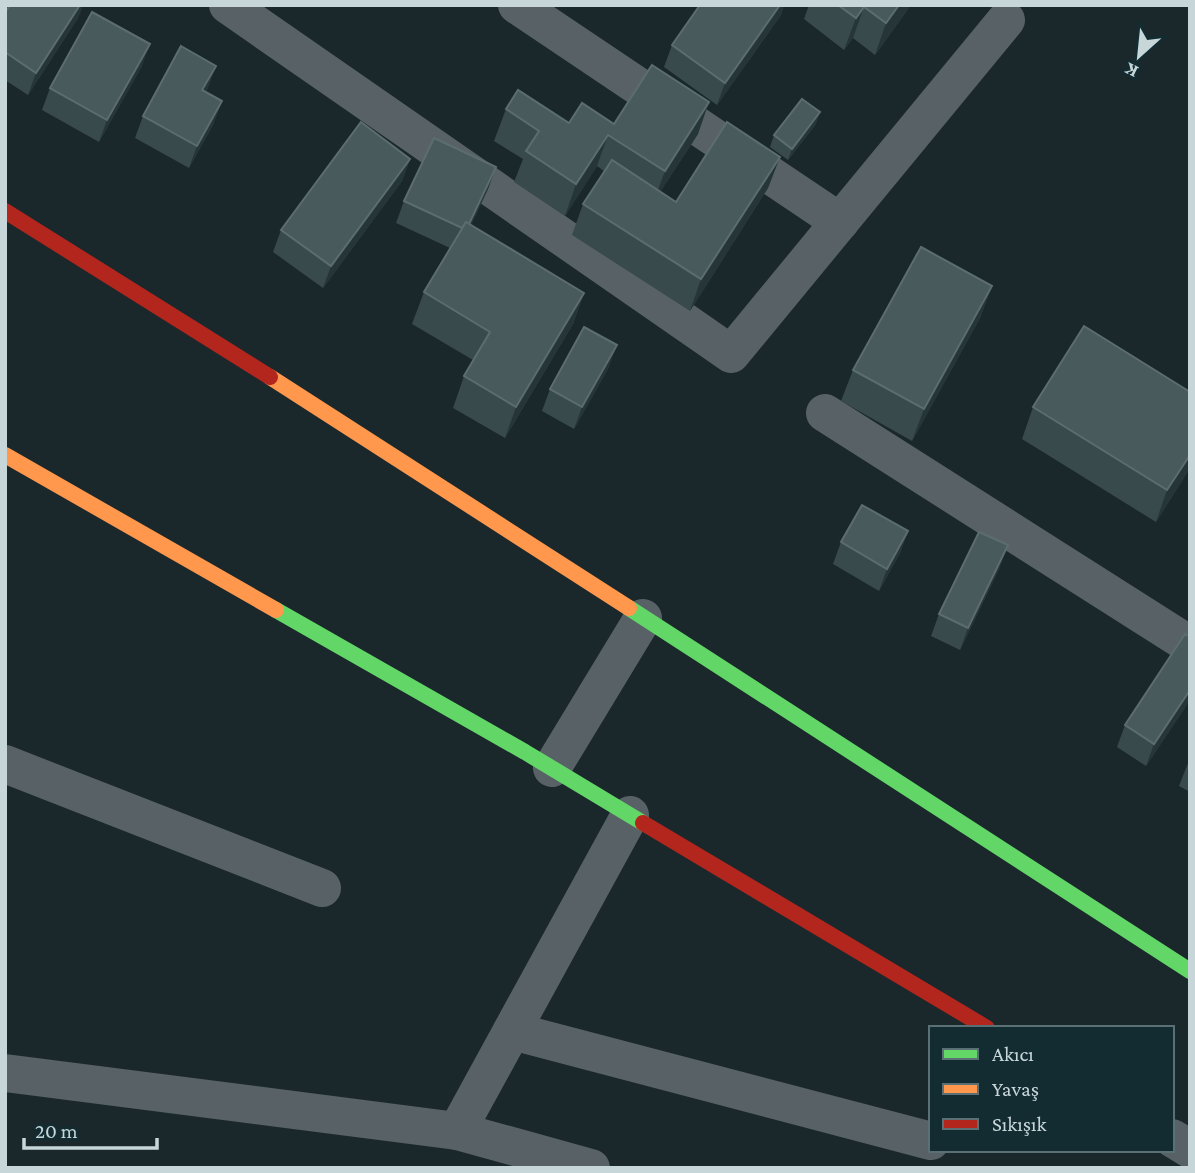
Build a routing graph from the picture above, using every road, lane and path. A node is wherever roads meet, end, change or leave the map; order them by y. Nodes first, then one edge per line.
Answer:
1 (229, 5) edge
2 (517, 5) edge
3 (1006, 20) dead end
4 (5, 211) edge
5 (840, 222) junction
6 (825, 413) dead end
7 (5, 455) edge
8 (643, 618) junction
9 (1190, 645) edge
10 (5, 764) edge
11 (552, 768) junction
12 (631, 815) junction
13 (322, 888) dead end
14 (1190, 971) edge
15 (985, 1026) edge
16 (512, 1031) junction
17 (5, 1073) edge
18 (457, 1130) junction
19 (1174, 1139) edge
20 (929, 1140) edge
21 (1190, 1149) edge
22 (591, 1168) edge

1 - 5 street
2 - 5 street
3 - 5 street
4 - 8 main road
6 - 9 street
7 - 11 main road
8 - 11 street
8 - 14 main road
10 - 13 street
11 - 12 main road
12 - 15 main road
12 - 16 street
16 - 18 street
16 - 20 street
17 - 18 street
18 - 22 street
19 - 21 street

